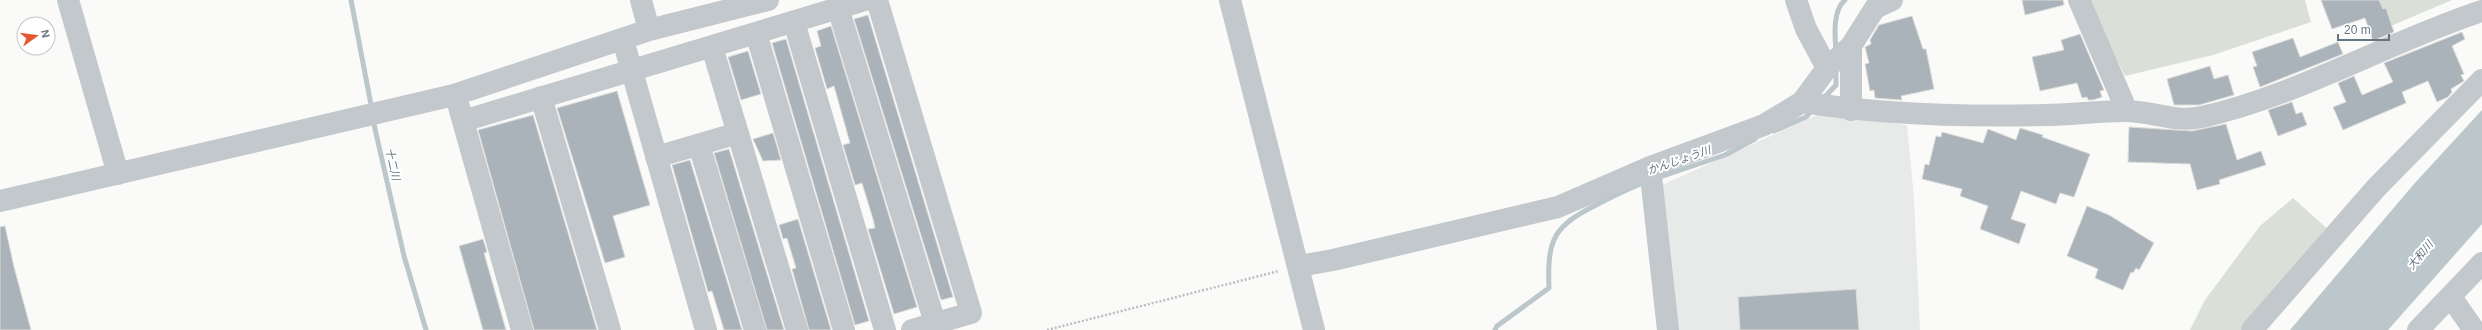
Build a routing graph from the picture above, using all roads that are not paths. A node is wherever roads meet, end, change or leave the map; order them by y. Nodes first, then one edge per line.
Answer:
1 (68, 0) edge
2 (641, 0) edge
3 (768, 0) edge
4 (864, 0) edge
5 (877, 0) edge
6 (1230, 0) edge
7 (1796, 0) edge
8 (1892, 0) edge
9 (2079, 0) edge
10 (838, 8) junction
11 (2482, 11) edge
12 (794, 22) junction
13 (649, 30) junction
14 (756, 33) junction
15 (624, 40) junction
16 (712, 46) junction
17 (1851, 46) junction
18 (1827, 68) junction
19 (632, 71) junction
20 (2482, 80) edge
21 (454, 95) junction
22 (541, 97) junction
23 (1802, 102) junction
24 (1850, 110) junction
25 (2127, 111) junction
26 (463, 121) junction
27 (738, 133) junction
28 (699, 144) junction
29 (656, 157) junction
30 (1650, 167) junction
31 (118, 174) junction
32 (0, 201) edge
33 (2482, 263) edge
34 (1299, 266) junction
35 (2451, 297) junction
36 (935, 324) junction
37 (522, 330) edge
38 (610, 330) edge
39 (706, 330) edge
40 (755, 330) edge
41 (798, 330) edge
42 (844, 330) edge
43 (885, 330) edge
44 (912, 330) edge
45 (1314, 330) edge
46 (1668, 330) edge
47 (2252, 330) edge
48 (2418, 330) edge
49 (2474, 330) edge

1 - 31 street
2 - 13 street
3 - 13 street
4 - 10 street
5 - 36 street
6 - 34 street
7 - 18 street
8 - 17 street
9 - 25 street
10 - 12 street
10 - 36 street
11 - 25 street
12 - 14 street
12 - 43 street
13 - 15 street
14 - 16 street
14 - 42 street
15 - 19 street
15 - 21 street
16 - 19 street
16 - 27 street
17 - 18 street
17 - 24 street
18 - 23 street
19 - 22 street
19 - 29 street
20 - 47 street
21 - 26 street
21 - 31 street
22 - 26 street
22 - 38 street
23 - 24 street
23 - 30 street
24 - 25 street
26 - 37 street
27 - 28 street
27 - 41 street
28 - 29 street
28 - 40 street
29 - 39 street
30 - 34 street
30 - 46 street
31 - 32 street
33 - 35 street
34 - 45 street
35 - 48 street
35 - 49 street
36 - 44 street

